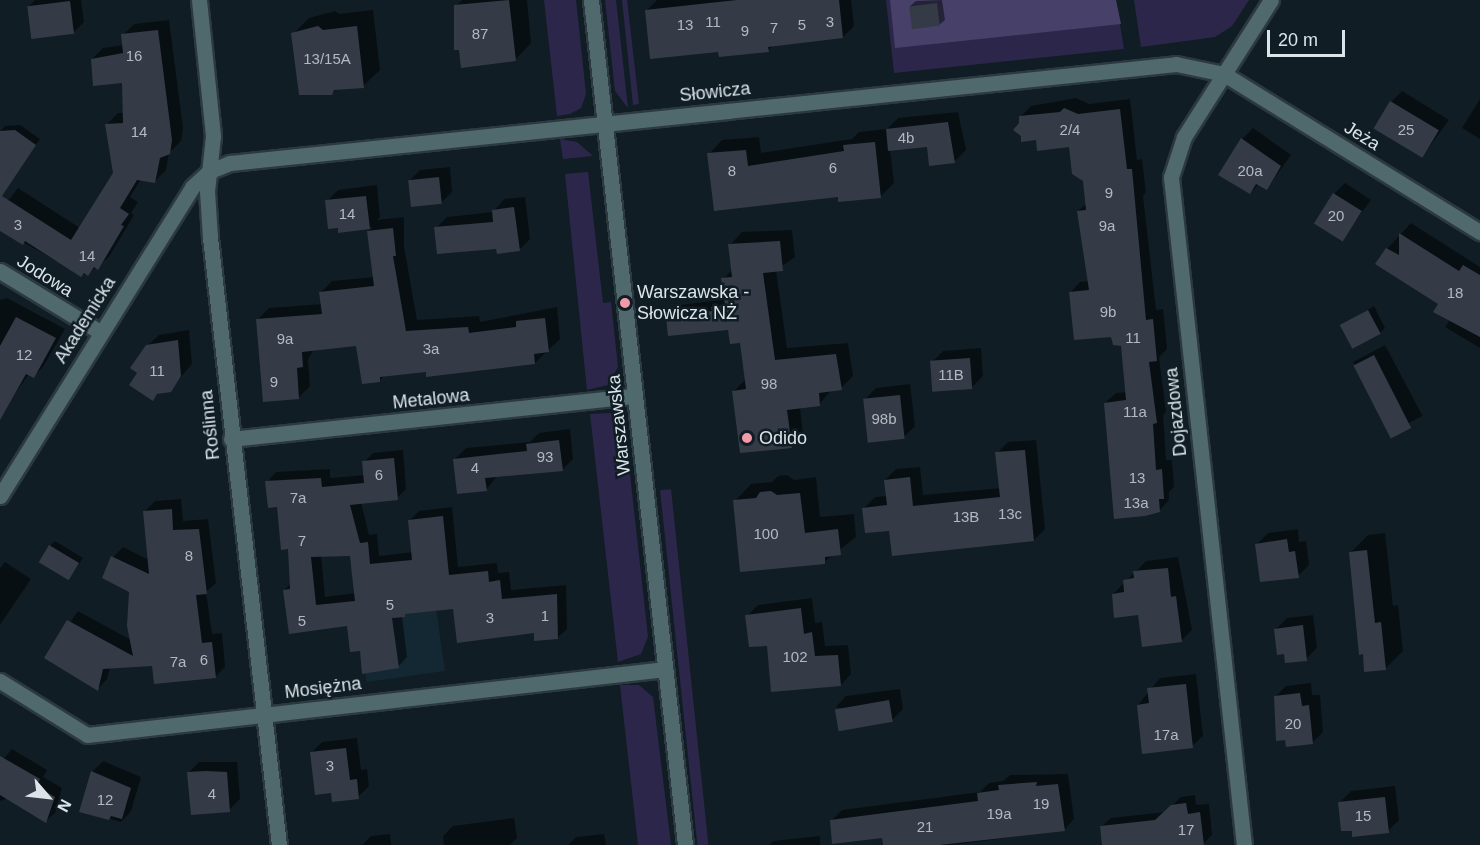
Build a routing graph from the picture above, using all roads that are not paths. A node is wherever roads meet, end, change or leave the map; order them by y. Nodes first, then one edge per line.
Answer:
1 (198, 0) edge
2 (591, 0) edge
3 (1271, 0) edge
4 (1224, 74) junction
5 (604, 123) junction
6 (210, 171) junction
7 (1480, 232) edge
8 (0, 271) edge
9 (100, 332) junction
10 (635, 396) junction
11 (231, 439) junction
12 (0, 496) edge
13 (665, 669) junction
14 (0, 681) edge
15 (266, 715) junction
16 (279, 845) edge
17 (685, 845) edge
18 (1244, 845) edge

1 - 6 street, Roślinna
2 - 5 street, Warszawska
3 - 4 street, Dojazdowa
4 - 5 street, Słowicza
4 - 7 street, Jeża
4 - 18 street, Dojazdowa
5 - 6 street, Słowicza
5 - 10 street, Warszawska
6 - 9 street, Akademicka
6 - 11 street, Roślinna
8 - 9 street, Jodowa
9 - 12 street, Akademicka
10 - 11 street, Metalowa
10 - 13 street, Warszawska
11 - 15 street, Roślinna
13 - 15 street, Mosiężna
13 - 17 street, Warszawska
14 - 15 street, Mosiężna
15 - 16 street, Roślinna

